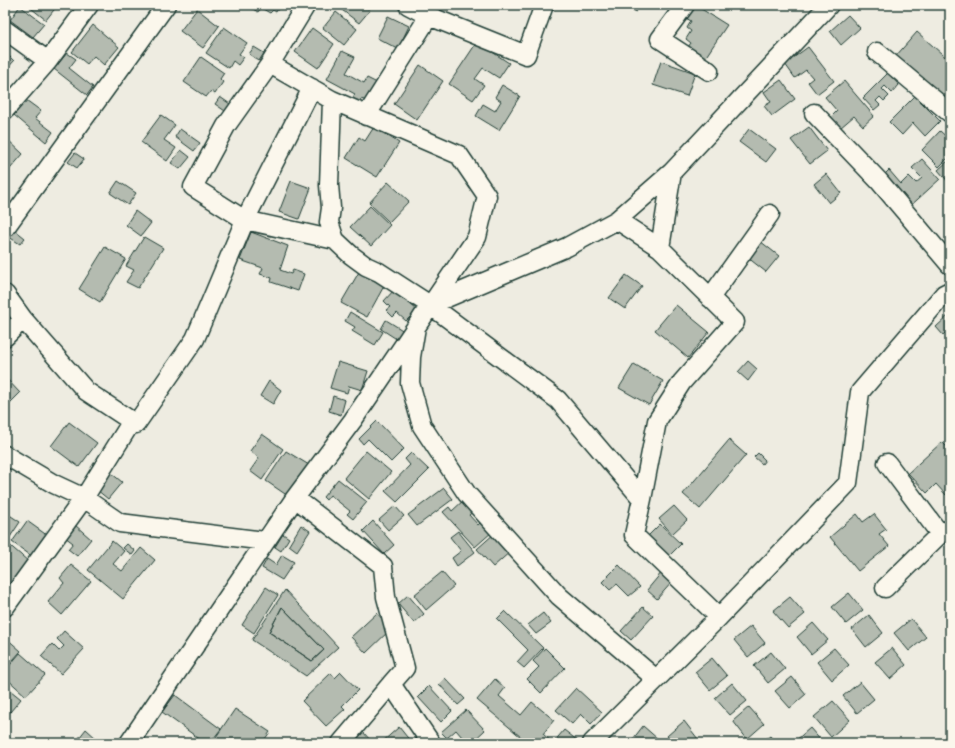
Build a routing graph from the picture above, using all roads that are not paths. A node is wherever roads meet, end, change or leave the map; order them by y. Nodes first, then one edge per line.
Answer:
1 (89, 5) edge
2 (166, 5) edge
3 (306, 5) edge
4 (408, 5) edge
5 (544, 5) edge
6 (685, 5) edge
7 (829, 5) edge
8 (429, 16) junction
9 (5, 30) edge
10 (877, 52) dead end
11 (48, 61) junction
12 (270, 64) junction
13 (709, 71) dead end
14 (312, 88) junction
15 (332, 100) junction
16 (5, 110) edge
17 (814, 113) dead end
18 (950, 113) edge
19 (366, 116) junction
20 (672, 172) junction
21 (770, 214) dead end
22 (245, 220) junction
23 (617, 220) junction
24 (5, 228) edge
25 (335, 240) junction
26 (660, 248) junction
27 (950, 264) edge
28 (950, 291) edge
29 (5, 294) edge
30 (710, 298) junction
31 (430, 305) junction
32 (23, 319) junction
33 (5, 337) edge
34 (132, 421) junction
35 (5, 455) edge
36 (887, 463) dead end
37 (84, 498) junction
38 (295, 498) junction
39 (642, 499) junction
40 (945, 532) edge
41 (265, 541) junction
42 (885, 588) dead end
43 (5, 607) edge
44 (719, 617) junction
45 (656, 679) junction
46 (391, 684) junction
47 (129, 743) edge
48 (341, 743) edge
49 (431, 743) edge
50 (592, 743) edge

1 - 11 street
2 - 24 street
3 - 12 street
4 - 8 street
5 - 8 street
6 - 13 street
7 - 20 street
8 - 19 street
9 - 11 street
10 - 18 street
11 - 16 street
12 - 14 street
12 - 22 street
14 - 15 street
14 - 22 street
15 - 19 street
15 - 25 street
17 - 27 street
19 - 31 street
20 - 23 street
20 - 26 street
21 - 30 street
22 - 25 street
22 - 34 street
23 - 26 street
23 - 31 street
25 - 31 street
26 - 30 street
28 - 44 street
29 - 32 street
30 - 39 street
31 - 38 street
31 - 39 street
31 - 45 street
32 - 33 street
32 - 34 street
34 - 37 street
35 - 37 street
36 - 40 street
37 - 41 street
37 - 43 street
38 - 41 street
38 - 46 street
39 - 44 street
40 - 42 street
41 - 47 street
44 - 45 street
45 - 50 street
46 - 48 street
46 - 49 street

